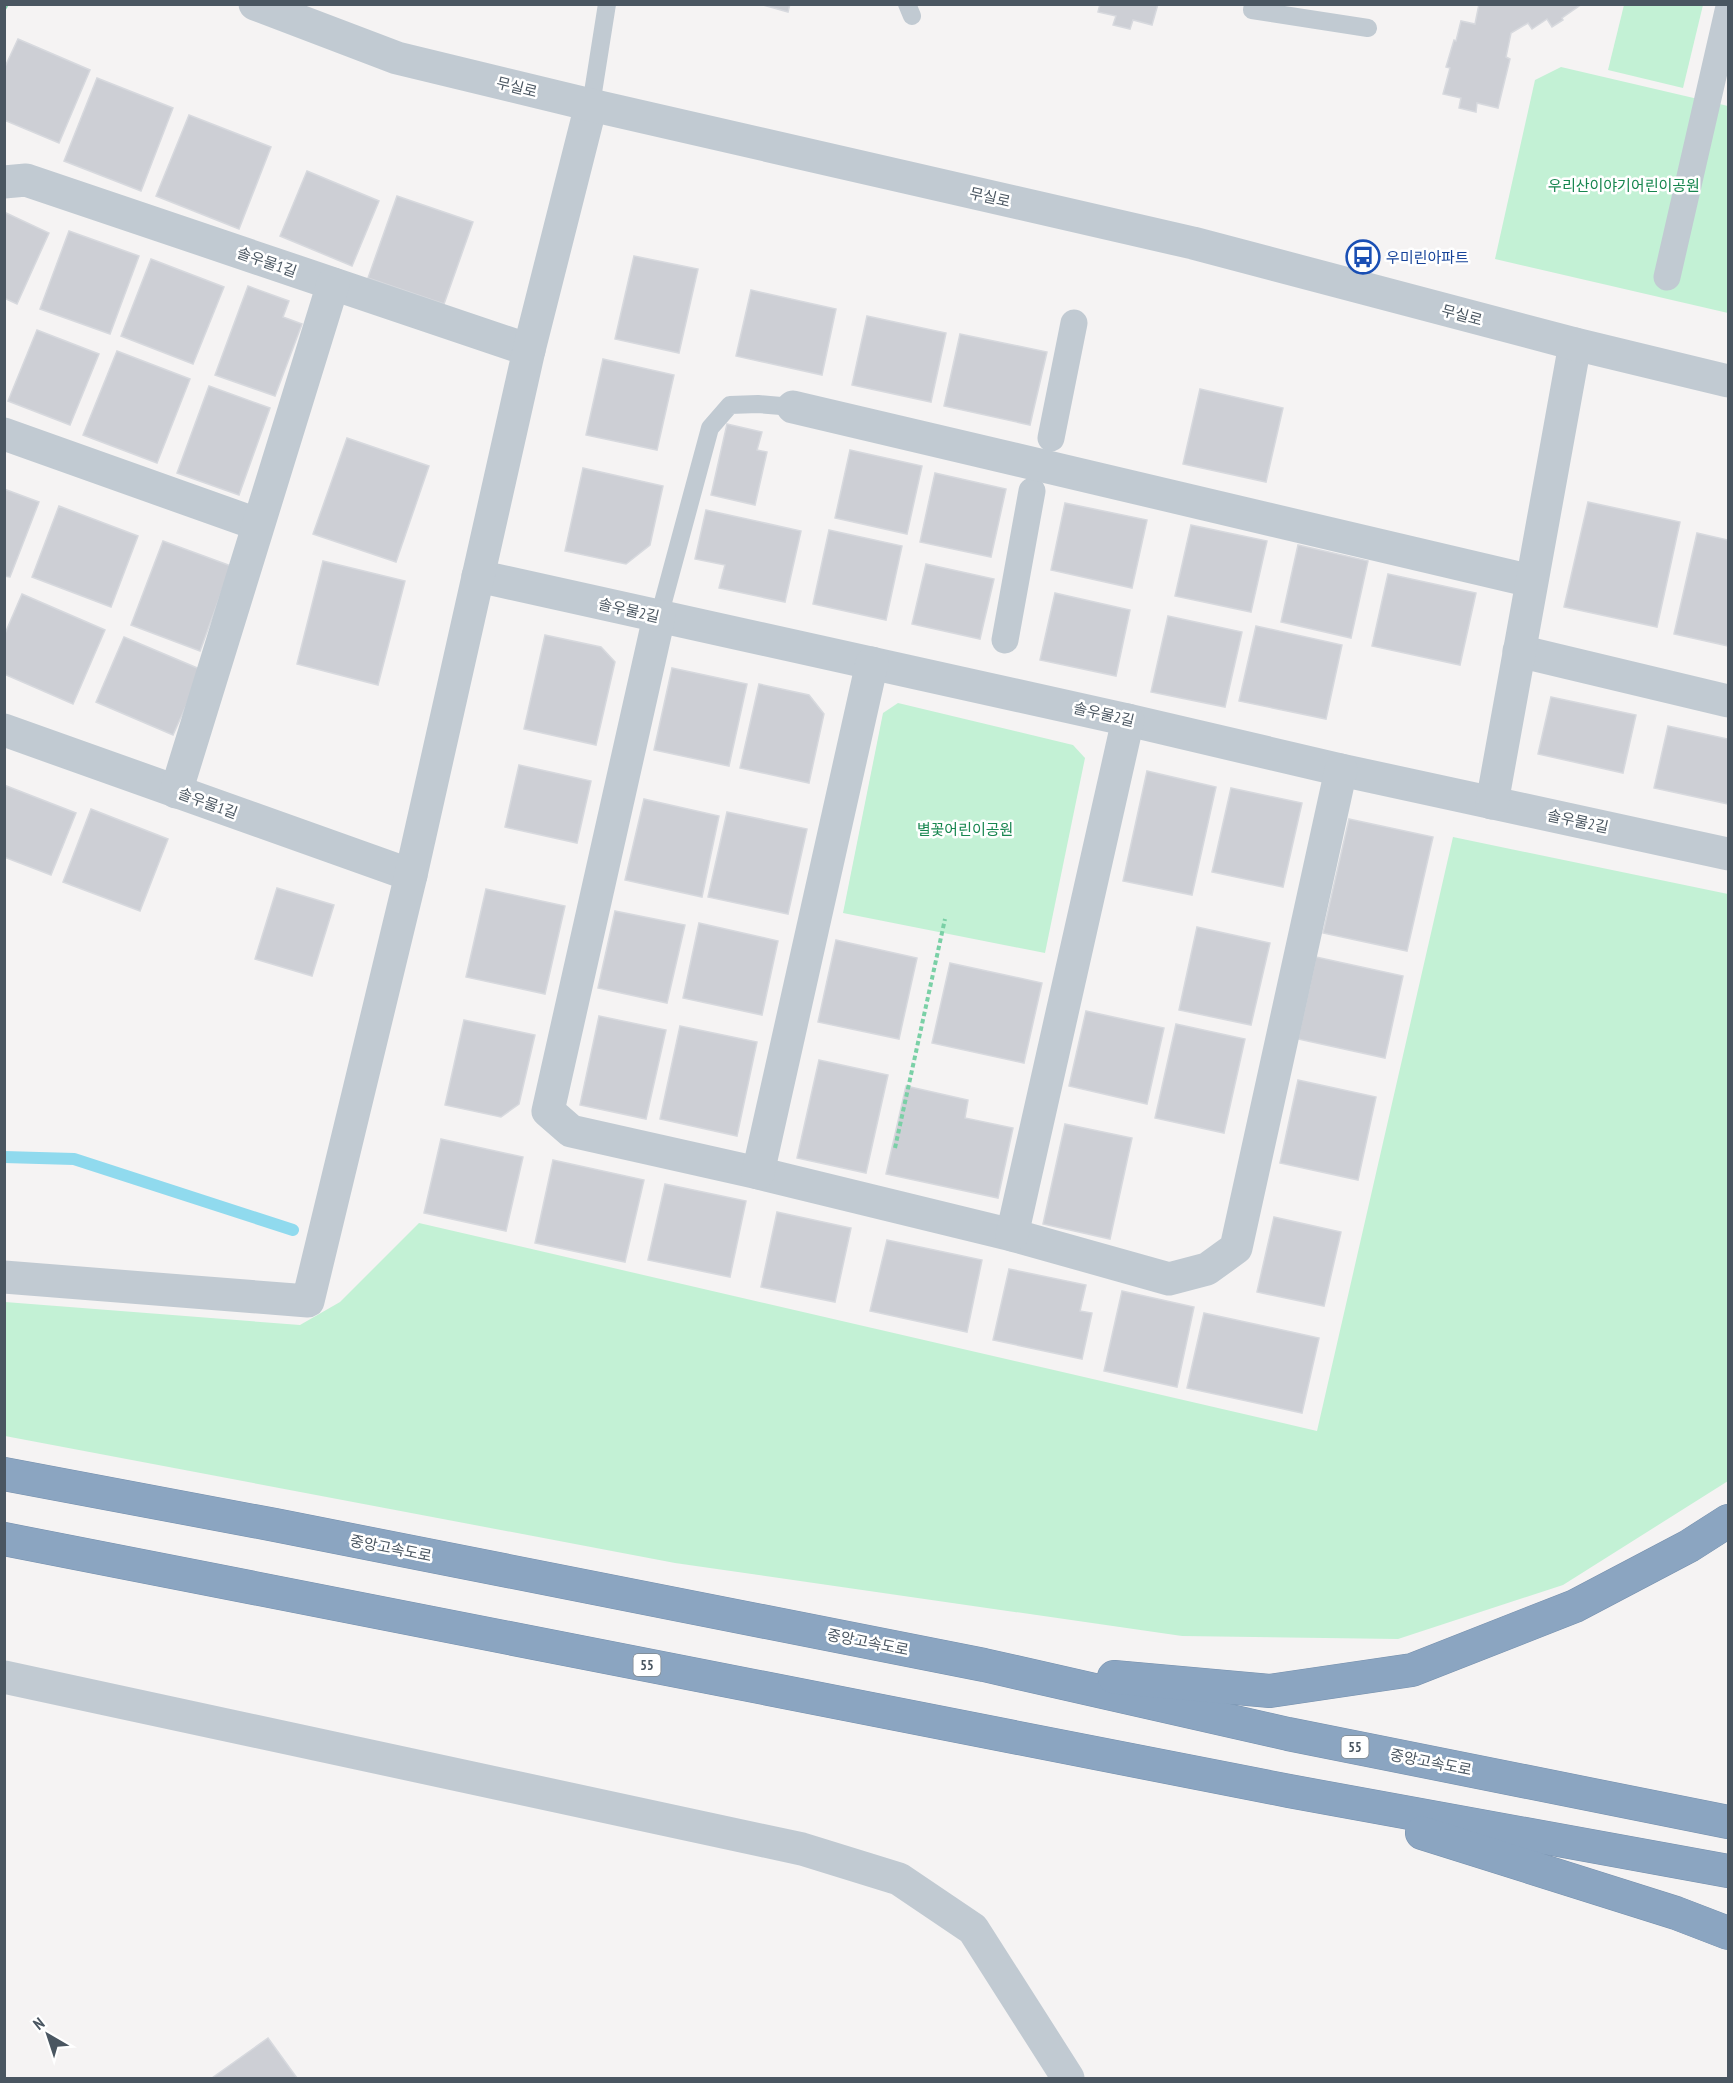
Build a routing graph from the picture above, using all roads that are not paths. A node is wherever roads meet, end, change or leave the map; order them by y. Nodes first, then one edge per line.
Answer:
1 (255, 4) edge
2 (607, 4) edge
3 (1253, 4) edge
4 (1728, 11) edge
5 (1368, 28) dead end
6 (591, 105) junction
7 (4, 182) edge
8 (1667, 277) dead end
9 (333, 284) junction
10 (1074, 323) dead end
11 (1575, 345) junction
12 (529, 350) junction
13 (1728, 381) edge
14 (793, 407) joint
15 (4, 434) edge
16 (1051, 438) dead end
17 (1032, 490) dead end
18 (257, 524) junction
19 (478, 576) junction
20 (1531, 581) junction
21 (659, 617) junction
22 (1005, 640) dead end
23 (1519, 651) junction
24 (872, 663) junction
25 (1728, 701) edge
26 (1128, 720) junction
27 (4, 730) edge
28 (1341, 770) junction
29 (176, 792) junction
30 (1492, 802) junction
31 (1728, 854) edge
32 (411, 875) junction
33 (758, 1173) junction
34 (1012, 1235) junction
35 (4, 1277) edge
36 (4, 1474) edge
37 (1728, 1521) edge
38 (4, 1539) edge
39 (984, 1665) junction
40 (4, 1677) edge
41 (1289, 1791) junction
42 (1728, 1822) edge
43 (1728, 1870) edge
44 (1728, 1933) edge
45 (1068, 2079) edge

1 - 6 street, 무실로
2 - 6 lane
3 - 5 lane
4 - 8 street
6 - 11 street, 무실로
6 - 12 street
7 - 9 street, 솔우물1길
9 - 12 street, 솔우물1길
9 - 18 street
10 - 16 street
11 - 13 street, 무실로
11 - 20 street
12 - 19 street
14 - 20 street
14 - 21 lane
15 - 18 street
17 - 22 street
18 - 29 street
19 - 21 street, 솔우물2길
19 - 32 street
20 - 23 street
21 - 24 street, 솔우물2길
21 - 33 street
23 - 25 street
23 - 30 street
24 - 26 street, 솔우물2길
24 - 33 street
26 - 28 street, 솔우물2길
26 - 34 street
27 - 29 street, 솔우물1길
28 - 30 street, 솔우물2길
28 - 34 street
29 - 32 street, 솔우물1길
30 - 31 street, 솔우물2길
32 - 35 street
33 - 34 street
36 - 39 highway, 중앙고속도로 / 55
37 - 39 highway
38 - 41 highway, 55
39 - 42 highway, 중앙고속도로 / 55
40 - 45 street
41 - 43 highway, 55
41 - 44 highway

